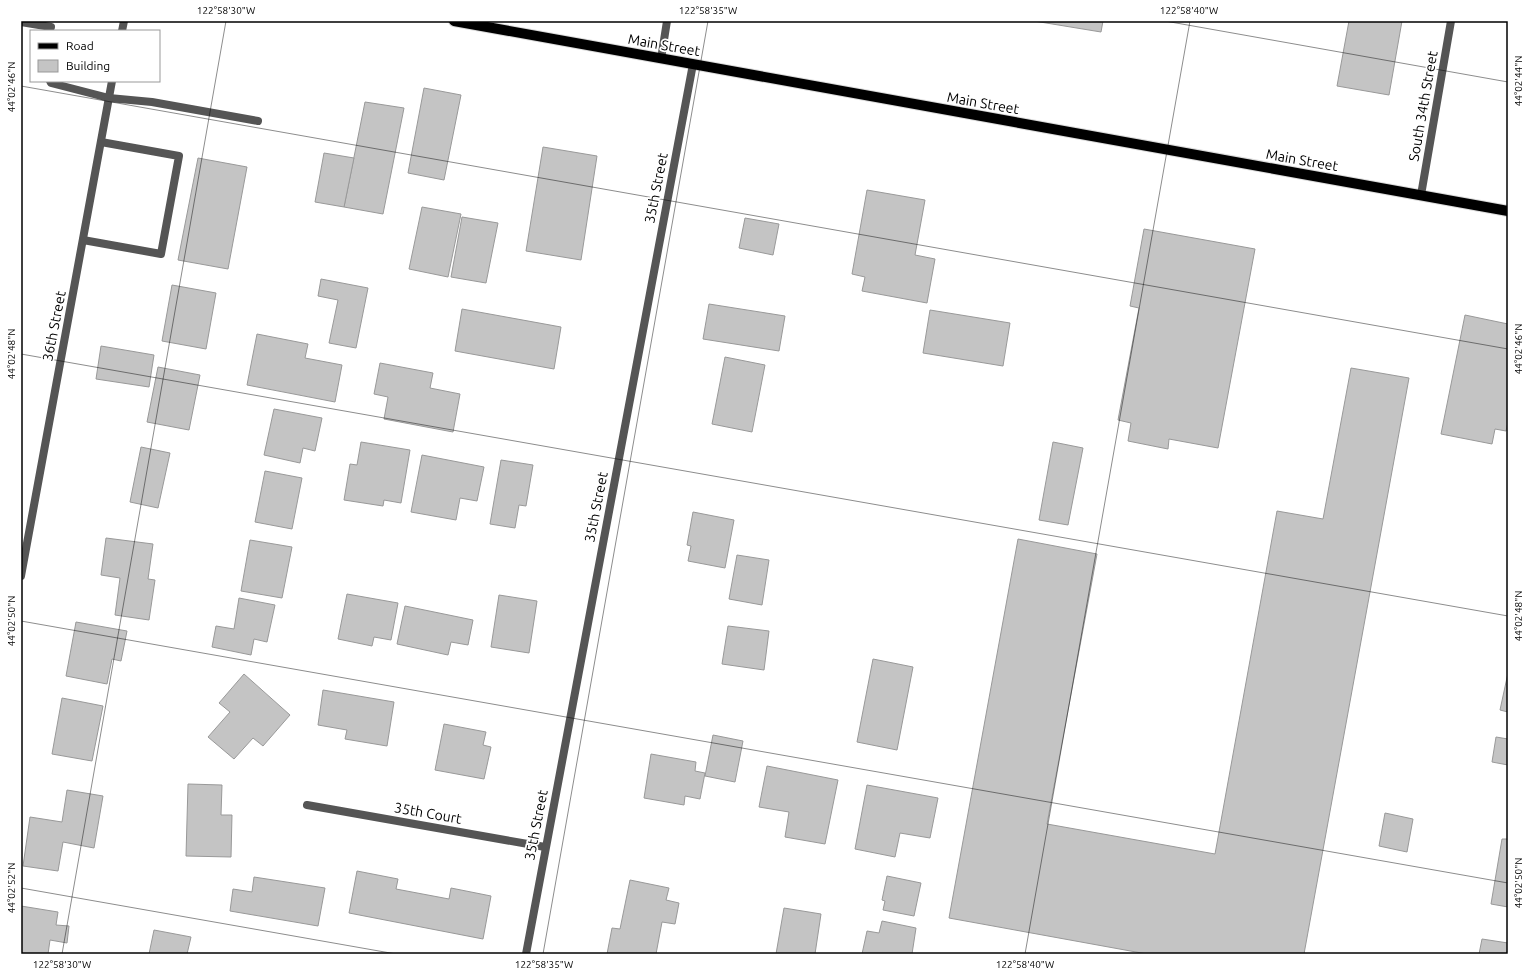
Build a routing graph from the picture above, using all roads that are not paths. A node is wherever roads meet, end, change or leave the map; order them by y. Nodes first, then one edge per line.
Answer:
1 (454, 21) edge
2 (667, 21) edge
3 (1451, 21) edge
4 (21, 22) edge
5 (51, 26) edge
6 (661, 59) junction
7 (693, 64) junction
8 (50, 82) edge
9 (112, 82) edge
10 (109, 98) junction
11 (258, 120) dead end
12 (101, 142) junction
13 (1421, 195) junction
14 (1508, 211) edge
15 (83, 240) junction
16 (21, 576) edge
17 (307, 805) dead end
18 (545, 847) junction
19 (526, 954) edge

1 - 6 main road, Main Street
2 - 6 street
3 - 13 street, South 34th Street
4 - 5 street
6 - 7 main road, Main Street
7 - 13 main road, Main Street
7 - 18 street, 35th Street
8 - 10 street
9 - 10 street, 36th Street
10 - 11 street
10 - 12 street, 36th Street
12 - 15 street, 36th Street
12 - 15 street
13 - 14 main road, Main Street
15 - 16 street, 36th Street
17 - 18 street, 35th Court
18 - 19 street, 35th Street

